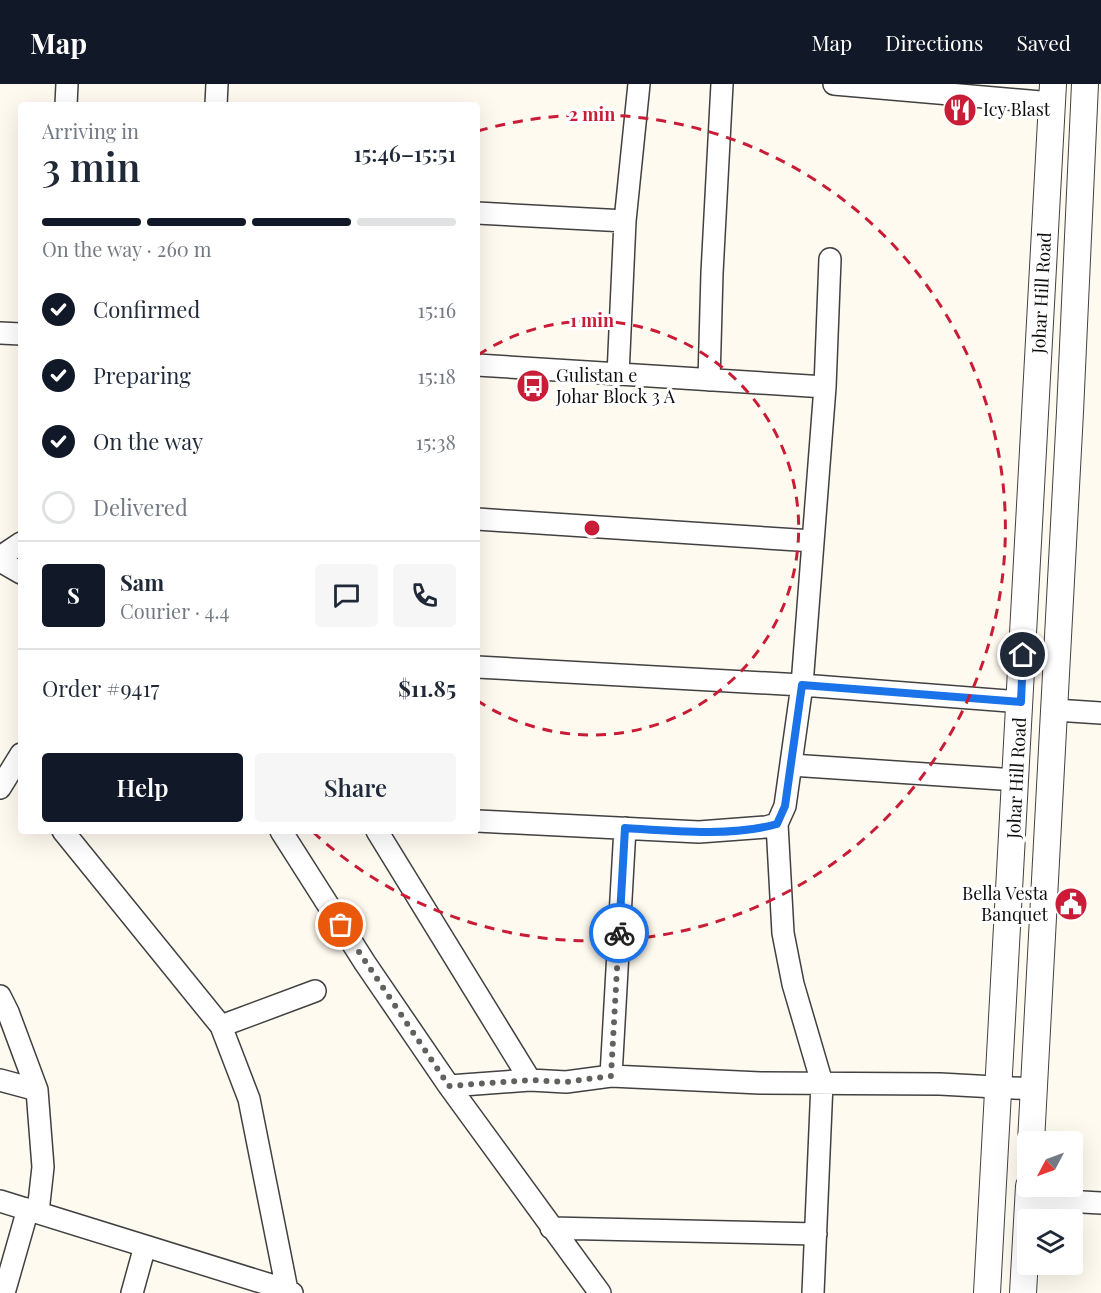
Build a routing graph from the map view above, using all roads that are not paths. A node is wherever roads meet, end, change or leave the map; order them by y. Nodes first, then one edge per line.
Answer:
1 (67, 84) edge
2 (217, 84) edge
3 (639, 84) edge
4 (722, 84) edge
5 (834, 84) edge
6 (1085, 84) edge
7 (1053, 94) edge
8 (66, 102) edge
9 (216, 102) edge
10 (480, 213) edge
11 (625, 221) junction
12 (830, 259) dead end
13 (0, 333) edge
14 (18, 334) edge
15 (480, 365) edge
16 (618, 375) junction
17 (709, 380) junction
18 (825, 387) junction
19 (480, 519) edge
20 (813, 541) junction
21 (18, 545) edge
22 (0, 559) edge
23 (18, 571) edge
24 (480, 667) edge
25 (802, 685) junction
26 (1021, 702) junction
27 (1055, 710) junction
28 (1101, 713) edge
29 (791, 765) junction
30 (18, 767) edge
31 (1016, 780) junction
32 (0, 788) edge
33 (480, 821) edge
34 (777, 824) junction
35 (625, 828) junction
36 (65, 834) edge
37 (283, 834) edge
38 (379, 834) edge
39 (315, 991) dead end
40 (0, 996) edge
41 (221, 1026) junction
42 (611, 1076) junction
43 (0, 1080) edge
44 (530, 1080) junction
45 (822, 1083) junction
46 (449, 1086) junction
47 (998, 1087) junction
48 (1034, 1089) junction
49 (37, 1090) junction
50 (1032, 1131) edge
51 (1028, 1197) edge
52 (1057, 1197) edge
53 (0, 1201) edge
54 (1101, 1203) edge
55 (33, 1210) junction
56 (551, 1228) junction
57 (816, 1234) junction
58 (145, 1246) junction
59 (288, 1292) edge
60 (4, 1293) edge
61 (132, 1293) edge
62 (600, 1293) edge
63 (813, 1293) edge
64 (987, 1293) edge
65 (1023, 1293) edge

1 - 8 street
2 - 9 street
3 - 11 street
4 - 17 street
5 - 7 street
6 - 27 street, Johar Hill Road
7 - 26 street, Johar Hill Road
10 - 11 street
11 - 16 street
12 - 18 street
13 - 14 street
15 - 16 street
16 - 17 street
17 - 18 street
18 - 20 street
19 - 20 street
20 - 25 street
21 - 22 street
22 - 23 street
24 - 25 street
25 - 26 street
25 - 29 street
26 - 31 street, Johar Hill Road
27 - 28 street
27 - 48 street, Johar Hill Road
29 - 31 street
29 - 34 street
30 - 32 street
31 - 47 street, Johar Hill Road
33 - 35 street
34 - 35 street
34 - 45 street
35 - 42 street
36 - 41 street
37 - 46 street
38 - 44 street
39 - 41 street
40 - 49 street
41 - 59 street
42 - 44 street
42 - 45 street
43 - 49 street
44 - 46 street
45 - 47 street
45 - 57 street
46 - 56 street
47 - 48 street
47 - 64 street, Johar Hill Road
48 - 50 street, Johar Hill Road
49 - 55 street
51 - 65 street
52 - 54 street
53 - 55 street
55 - 58 street
55 - 60 street
56 - 57 street
56 - 62 street
57 - 63 street
58 - 59 street
58 - 61 street

